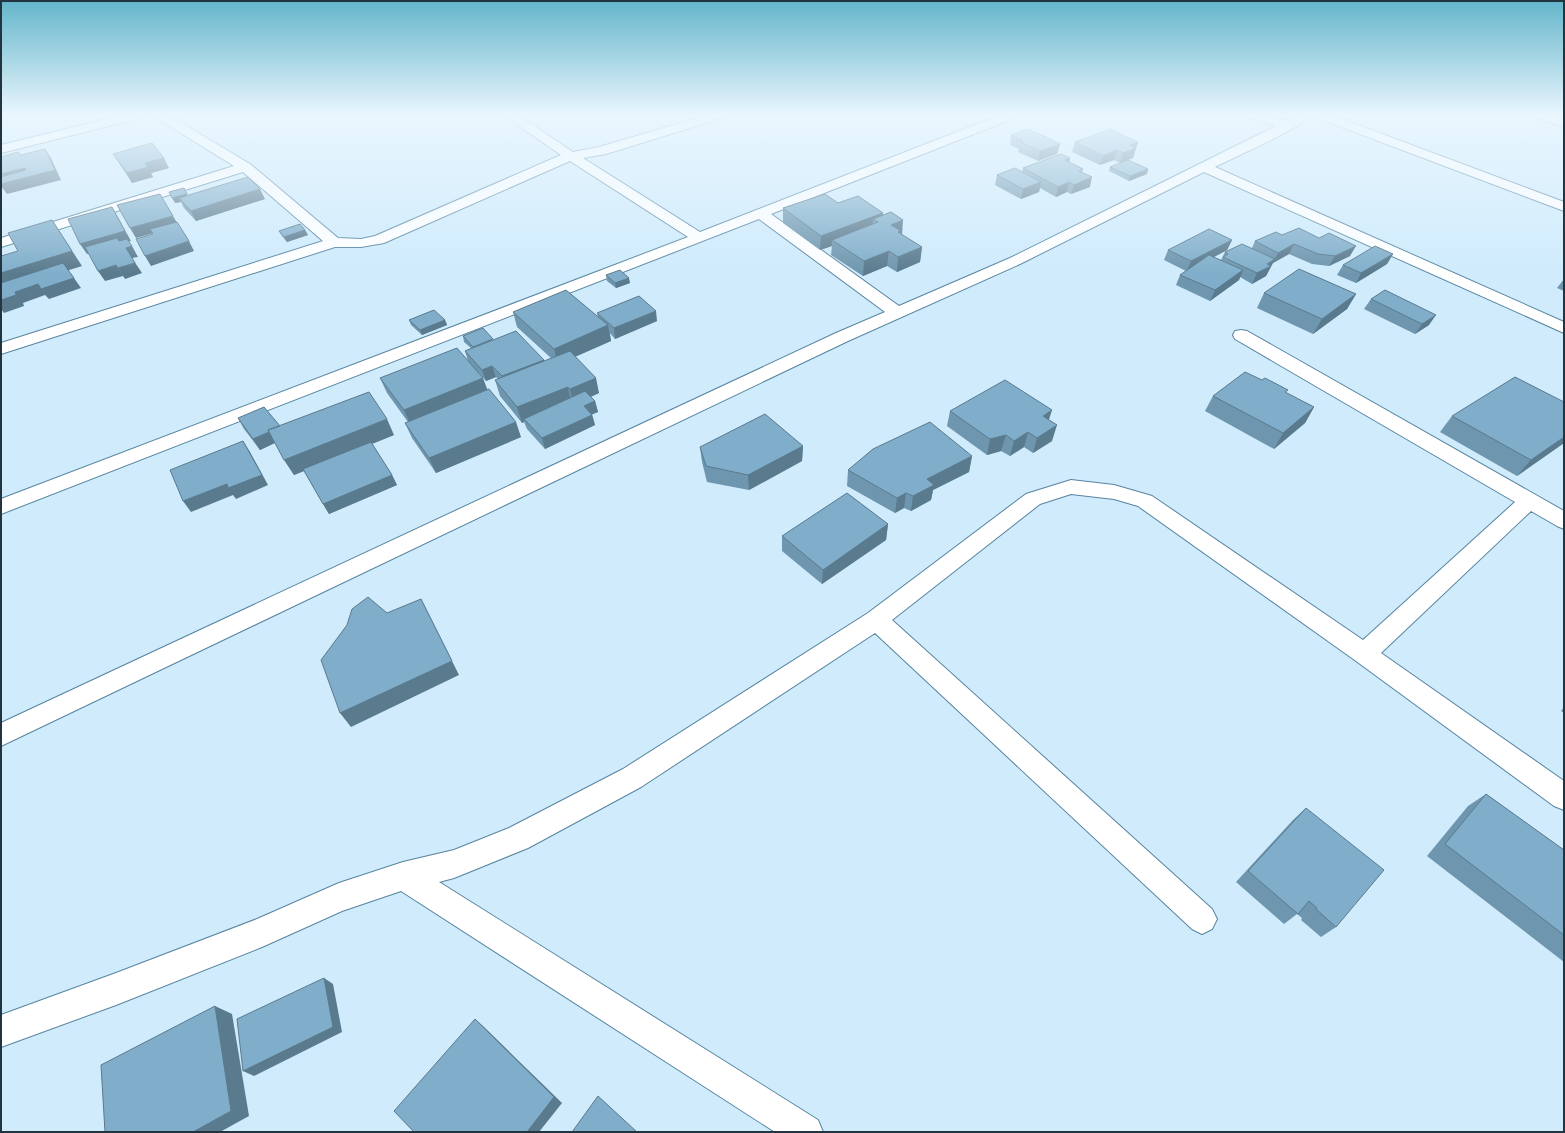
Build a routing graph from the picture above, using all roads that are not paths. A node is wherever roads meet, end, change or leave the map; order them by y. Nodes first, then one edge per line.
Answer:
1 (239, 169) edge
2 (247, 169) edge
3 (542, 169) edge
4 (591, 169) edge
5 (873, 169) edge
6 (1200, 169) edge
7 (1208, 169) edge
8 (1463, 169) edge
9 (1564, 207) edge
10 (760, 213) junction
11 (699, 238) junction
12 (334, 242) junction
13 (1, 243) edge
14 (896, 312) junction
15 (1564, 328) edge
16 (1241, 335) dead end
17 (1, 349) edge
18 (1528, 502) junction
19 (1, 507) edge
20 (1562, 517) edge
21 (876, 620) junction
22 (1364, 654) junction
23 (1, 735) edge
24 (1564, 797) edge
25 (403, 876) junction
26 (1202, 919) dead end
27 (1, 1031) edge
28 (806, 1132) edge

1 - 13 street
2 - 12 street
3 - 12 street
4 - 11 street
5 - 10 street
6 - 14 street
7 - 15 street
8 - 9 street
10 - 11 street
10 - 14 street
11 - 19 street
12 - 17 street
14 - 23 street
16 - 18 street
18 - 20 street
18 - 22 street
21 - 22 street
21 - 25 street
21 - 26 street
22 - 24 street
25 - 27 street
25 - 28 street

